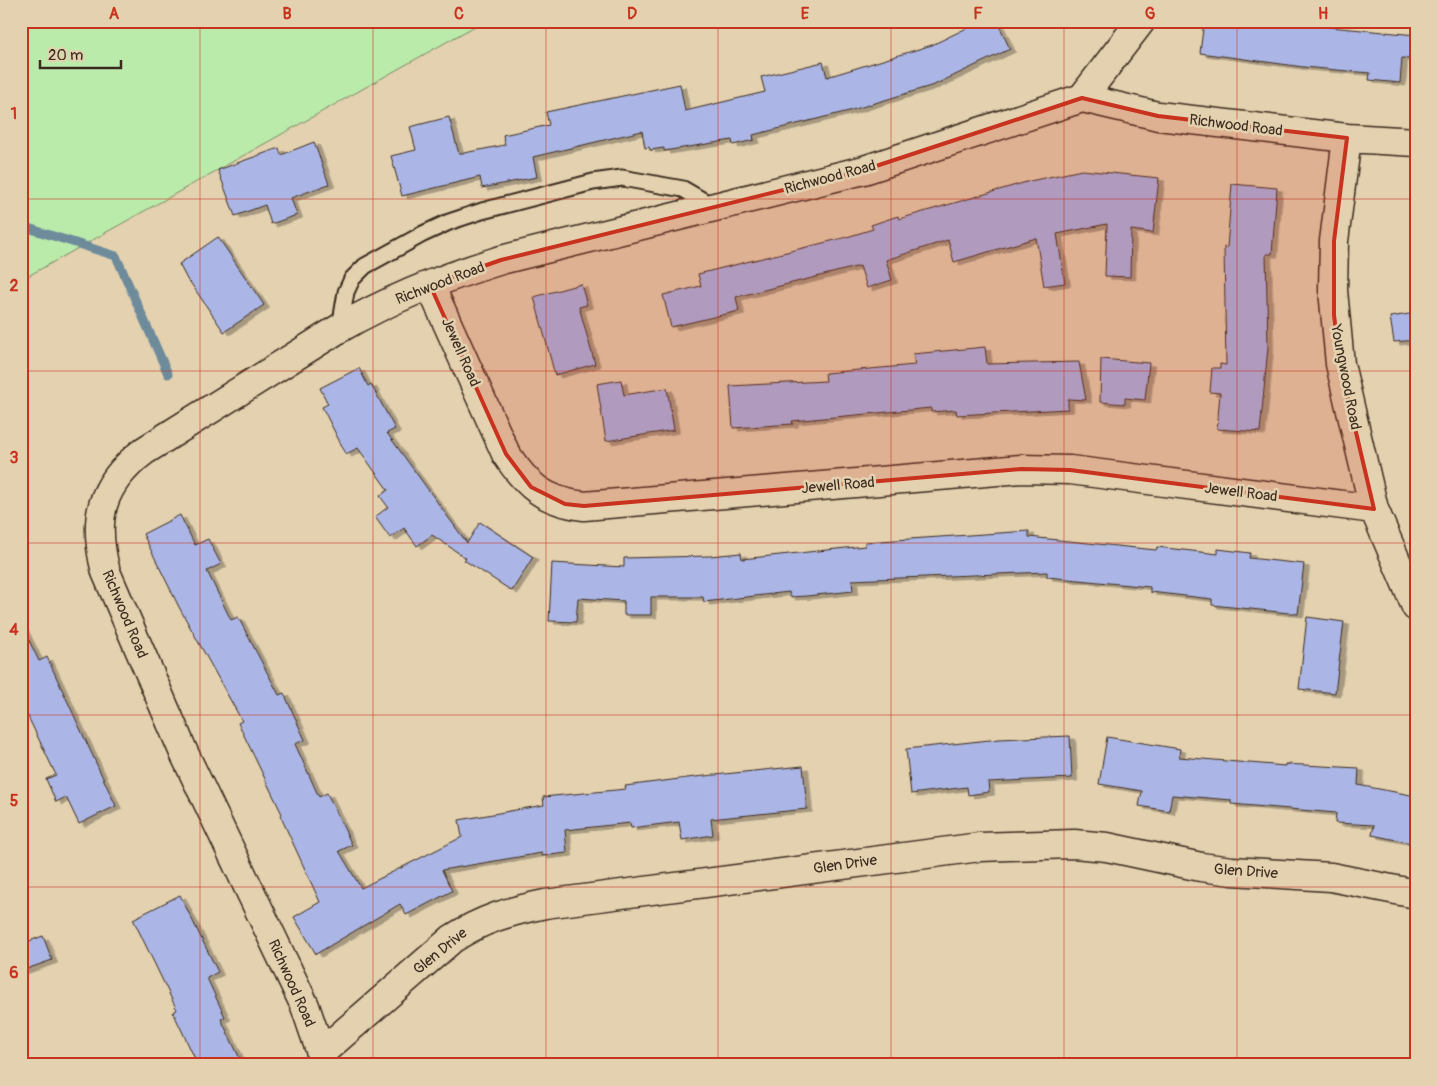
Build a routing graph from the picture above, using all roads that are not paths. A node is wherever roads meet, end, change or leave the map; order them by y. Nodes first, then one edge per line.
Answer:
1 (1141, 21) edge
2 (1082, 98) junction
3 (1347, 138) junction
4 (1416, 142) edge
5 (714, 207) junction
6 (430, 285) junction
7 (340, 328) junction
8 (1374, 509) junction
9 (1416, 607) edge
10 (1416, 894) edge
11 (321, 1059) edge

1 - 2 street
2 - 3 street, Richwood Road
2 - 5 street, Richwood Road
3 - 4 street, Richwood Road
3 - 8 street, Youngwood Road
5 - 6 street, Richwood Road
5 - 7 lane
6 - 7 street, Richwood Road
6 - 8 street, Jewell Road
7 - 11 street, Richwood Road
8 - 9 street, Youngwood Road
10 - 11 street, Glen Drive

